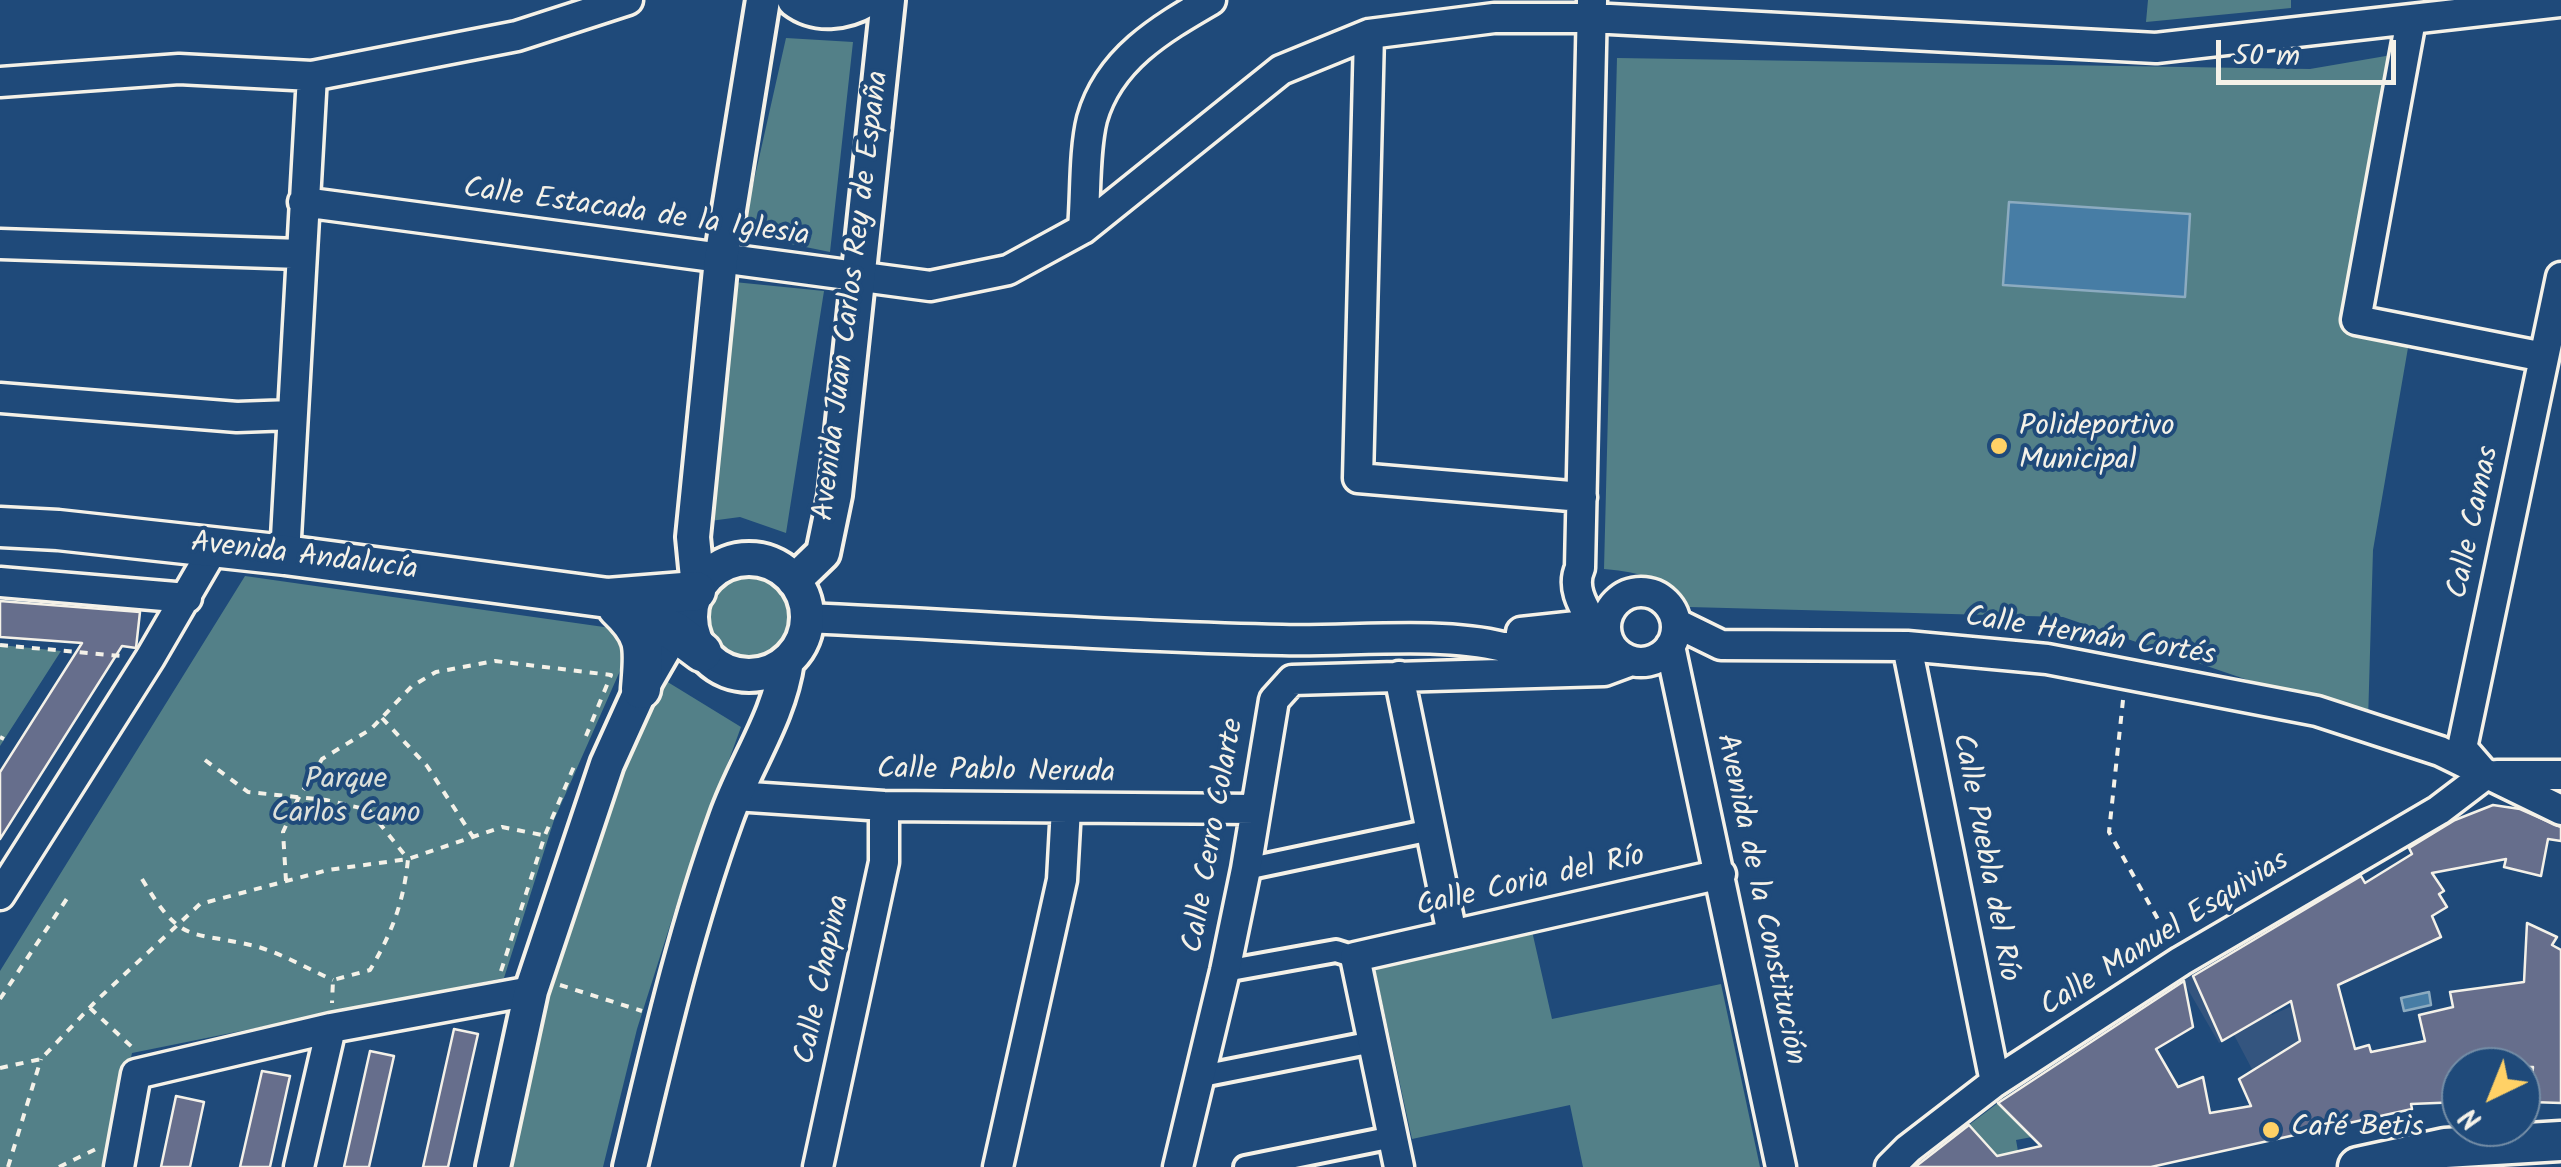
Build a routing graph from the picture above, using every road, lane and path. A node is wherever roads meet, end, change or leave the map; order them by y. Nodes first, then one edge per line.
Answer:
1 (628, 0) edge
2 (763, 0) edge
3 (794, 0) edge
4 (867, 0) edge
5 (888, 0) edge
6 (1211, 0) edge
7 (2561, 2) edge
8 (1592, 9) edge
9 (2412, 20) junction
10 (1369, 34) junction
11 (312, 76) junction
12 (0, 82) edge
13 (302, 202) junction
14 (1083, 229) junction
15 (0, 244) edge
16 (300, 254) junction
17 (721, 259) junction
18 (860, 277) junction
19 (2561, 277) edge
20 (2544, 357) junction
21 (0, 398) edge
22 (292, 415) junction
23 (1582, 497) junction
24 (0, 527) edge
25 (214, 548) junction
26 (285, 555) junction
27 (794, 580) junction
28 (0, 582) edge
29 (187, 598) junction
30 (608, 598) junction
31 (693, 612) junction
32 (807, 618) junction
33 (1610, 631) junction
34 (1673, 634) junction
35 (0, 646) edge
36 (1907, 646) junction
37 (150, 658) junction
38 (788, 660) junction
39 (2126, 672) junction
40 (1399, 676) junction
41 (641, 689) junction
42 (382, 717) junction
43 (582, 746) dead end
44 (205, 760) dead end
45 (575, 764) dead end
46 (2486, 774) junction
47 (2561, 775) edge
48 (736, 796) junction
49 (298, 798) junction
50 (884, 806) junction
51 (1066, 808) junction
52 (1255, 809) junction
53 (2561, 810) edge
54 (1431, 830) junction
55 (473, 836) junction
56 (546, 836) junction
57 (581, 843) junction
58 (408, 859) junction
59 (1246, 869) junction
60 (1720, 874) junction
61 (142, 879) dead end
62 (286, 881) junction
63 (2, 887) edge
64 (70, 894) dead end
65 (176, 926) junction
66 (1452, 934) junction
67 (1356, 956) junction
68 (2181, 961) junction
69 (1225, 971) junction
70 (501, 972) dead end
71 (333, 980) junction
72 (534, 985) junction
73 (0, 999) edge
74 (90, 1008) junction
75 (643, 1011) dead end
76 (332, 1028) junction
77 (1373, 1042) junction
78 (150, 1043) dead end
79 (41, 1059) junction
80 (0, 1068) edge
81 (1198, 1077) junction
82 (1994, 1082) junction
83 (1392, 1137) junction
84 (2561, 1141) edge
85 (112, 1156) edge
86 (8, 1167) edge
87 (59, 1167) edge
88 (299, 1167) edge
89 (494, 1167) edge
90 (630, 1167) edge
91 (818, 1167) edge
92 (998, 1167) edge
93 (1178, 1167) edge
94 (1244, 1167) edge
95 (1399, 1167) edge
96 (1780, 1167) edge
97 (1890, 1167) edge
98 (2358, 1167) edge

1 - 11 street
2 - 17 street
3 - 4 street
5 - 18 street, Avenida Juan Carlos Rey de España
6 - 14 street
7 - 9 street, Calle Estacada de la Iglesia
8 - 9 street, Calle Estacada de la Iglesia
8 - 10 street, Calle Estacada de la Iglesia
8 - 23 street
9 - 20 street
10 - 14 street, Calle Estacada de la Iglesia
10 - 23 street
11 - 12 street
11 - 13 street
13 - 16 street
13 - 17 street, Calle Estacada de la Iglesia
14 - 18 street, Calle Estacada de la Iglesia
15 - 16 street
16 - 22 street
17 - 18 street, Calle Estacada de la Iglesia
17 - 31 street
18 - 27 street, Avenida Juan Carlos Rey de España
19 - 20 street, Calle Camas
20 - 46 street, Calle Camas
21 - 22 street
22 - 26 street
23 - 33 street
24 - 25 main road, Avenida Andalucía
25 - 26 main road, Avenida Andalucía
25 - 29 street
26 - 30 main road, Avenida Andalucía
27 - 31 street
27 - 32 street
28 - 29 street
29 - 37 street
30 - 31 main road, Avenida Andalucía
30 - 41 main road
31 - 38 street
31 - 41 street
32 - 33 street
32 - 38 street
33 - 34 street
33 - 34 street
33 - 40 street, Calle Cerro Colarte
34 - 36 street, Calle Hernán Cortés
34 - 60 street, Avenida de la Constitución
35 - 37 path
36 - 39 street, Calle Hernán Cortés
36 - 82 street, Calle Puebla del Río
37 - 63 street
38 - 48 street
39 - 46 street, Calle Hernán Cortés
39 - 68 path
40 - 52 street, Calle Cerro Colarte
40 - 54 street
41 - 57 street
42 - 43 path
42 - 49 path
42 - 55 path
44 - 49 path
45 - 56 path
46 - 47 street
46 - 53 street, Calle Hernán Cortés
46 - 68 street, Calle Manuel Esquivias
48 - 50 street, Calle Pablo Neruda
48 - 90 street
49 - 58 path
49 - 62 path
50 - 51 street, Calle Pablo Neruda
50 - 91 street, Calle Chapina
51 - 52 street, Calle Pablo Neruda
51 - 92 street
52 - 59 street, Calle Cerro Colarte
54 - 59 street
54 - 66 street
55 - 56 path
55 - 58 path
56 - 57 path
56 - 70 path
57 - 72 street
58 - 62 path
58 - 71 path
59 - 69 street, Calle Cerro Colarte
60 - 66 street, Calle Coria del Río
60 - 96 street, Avenida de la Constitución
61 - 65 path
62 - 65 path
64 - 73 path
65 - 71 path
65 - 74 path
66 - 67 street, Calle Coria del Río
67 - 69 street
67 - 77 street
68 - 82 street, Calle Manuel Esquivias
69 - 81 street, Calle Cerro Colarte
71 - 76 path
72 - 75 path
72 - 76 street
72 - 89 street
74 - 78 path
74 - 79 path
76 - 85 street
76 - 88 street
77 - 81 street
77 - 83 street
79 - 80 path
79 - 86 path
81 - 93 street, Calle Cerro Colarte
82 - 97 street, Calle Manuel Esquivias
83 - 94 street
83 - 95 street
84 - 98 main road
85 - 87 path

